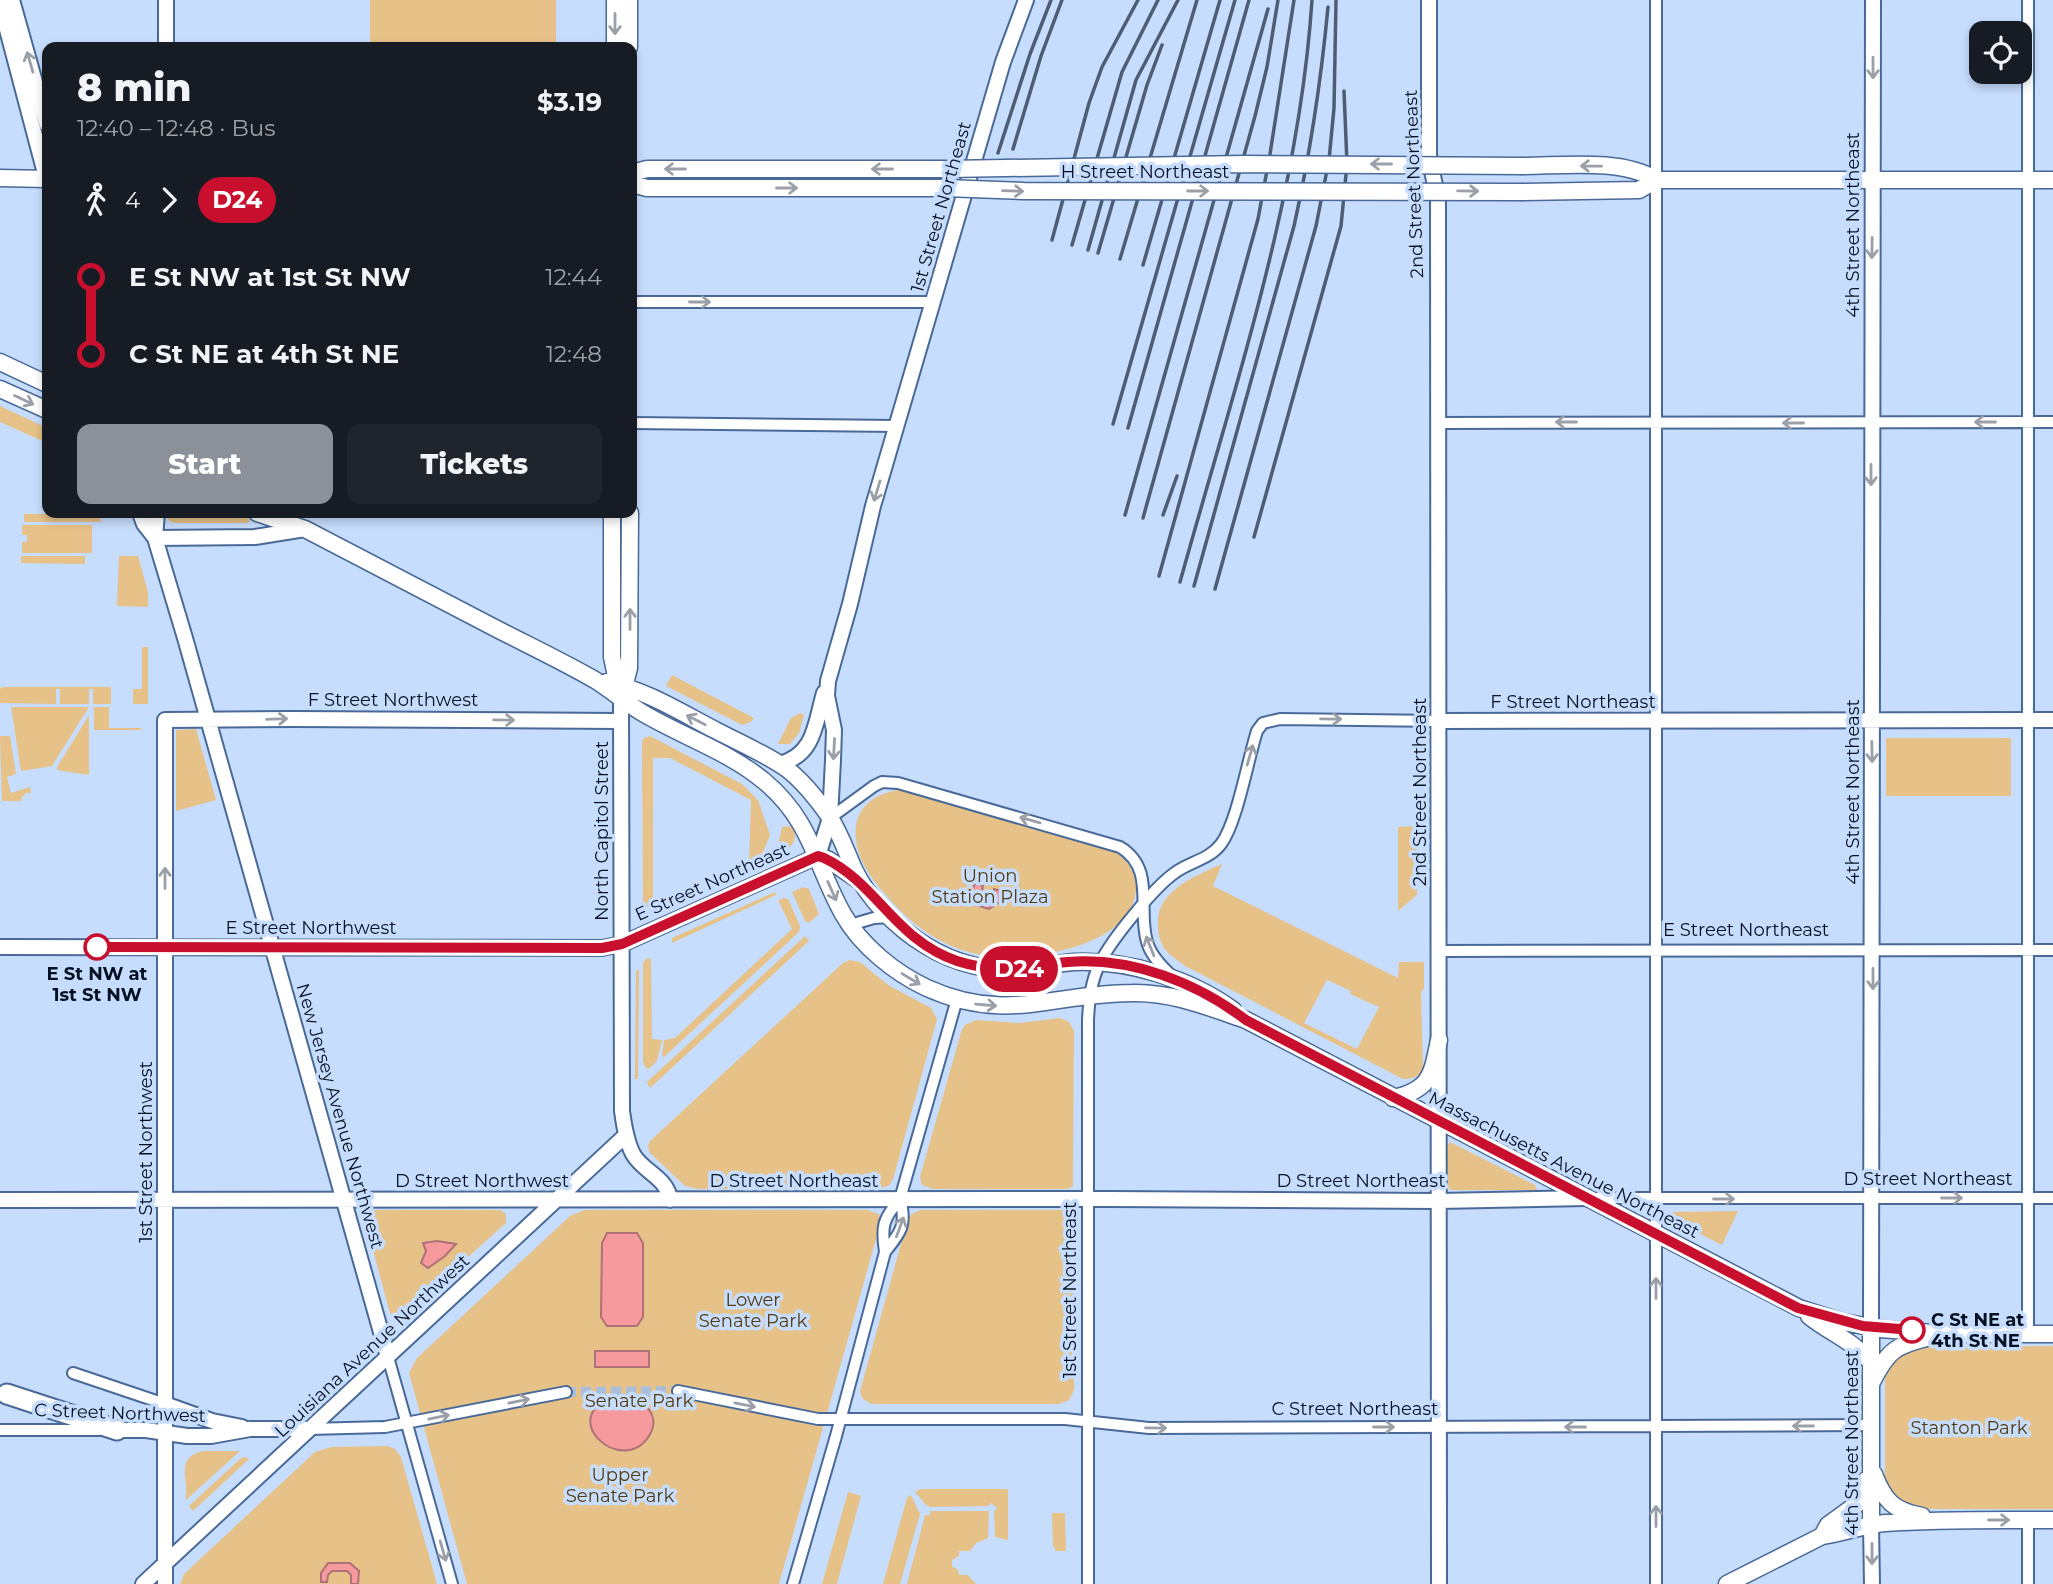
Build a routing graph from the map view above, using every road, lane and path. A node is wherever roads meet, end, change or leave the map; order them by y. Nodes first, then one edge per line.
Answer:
1 (12, 0) edge
2 (166, 0) edge
3 (615, 0) edge
4 (629, 0) edge
5 (1026, 0) edge
6 (1429, 0) edge
7 (1656, 0) edge
8 (1873, 0) edge
9 (2028, 0) edge
10 (0, 3) edge
11 (166, 42) edge
12 (615, 42) edge
13 (629, 42) edge
14 (42, 107) edge
15 (42, 160) edge
16 (637, 172) edge
17 (0, 178) edge
18 (42, 179) edge
19 (1656, 180) junction
20 (1872, 180) junction
21 (2029, 180) junction
22 (2053, 180) edge
23 (637, 185) edge
24 (637, 302) edge
25 (933, 302) junction
26 (0, 362) edge
27 (42, 382) edge
28 (0, 389) edge
29 (42, 408) edge
30 (1656, 422) junction
31 (1871, 422) junction
32 (2028, 422) junction
33 (2053, 422) edge
34 (637, 423) edge
35 (1439, 423) junction
36 (897, 426) junction
37 (142, 518) edge
38 (157, 518) edge
39 (272, 518) edge
40 (291, 518) edge
41 (612, 518) edge
42 (630, 518) edge
43 (305, 529) junction
44 (155, 538) junction
45 (828, 681) junction
46 (621, 689) junction
47 (165, 720) joint
48 (208, 720) junction
49 (1872, 720) junction
50 (2028, 720) junction
51 (2053, 720) edge
52 (621, 721) junction
53 (1440, 721) junction
54 (1656, 721) junction
55 (779, 764) junction
56 (830, 818) junction
57 (818, 856) junction
58 (1187, 865) joint
59 (861, 882) junction
60 (1144, 903) junction
61 (891, 917) junction
62 (850, 925) junction
63 (622, 944) junction
64 (0, 947) edge
65 (165, 947) junction
66 (274, 948) junction
67 (1872, 948) junction
68 (1656, 950) junction
69 (2028, 950) junction
70 (2053, 950) edge
71 (1439, 951) junction
72 (1100, 963) junction
73 (1177, 981) junction
74 (1089, 996) junction
75 (957, 999) junction
76 (1246, 1020) junction
77 (1439, 1040) junction
78 (1393, 1098) junction
79 (1439, 1122) junction
80 (626, 1135) junction
81 (1587, 1198) junction
82 (2028, 1198) junction
83 (2053, 1198) edge
84 (900, 1199) junction
85 (1089, 1199) junction
86 (1656, 1199) junction
87 (1872, 1199) junction
88 (0, 1200) edge
89 (556, 1200) junction
90 (670, 1200) junction
91 (164, 1201) junction
92 (344, 1201) junction
93 (1439, 1201) junction
94 (1656, 1235) junction
95 (886, 1252) junction
96 (1798, 1308) junction
97 (1871, 1328) junction
98 (1947, 1334) junction
99 (2028, 1334) junction
100 (2053, 1334) edge
101 (388, 1357) junction
102 (1871, 1362) junction
103 (73, 1373) dead end
104 (1871, 1384) junction
105 (678, 1391) tunnel mouth
106 (566, 1392) tunnel mouth
107 (7, 1394) dead end
108 (165, 1404) junction
109 (840, 1419) junction
110 (1088, 1422) junction
111 (406, 1423) junction
112 (1871, 1425) junction
113 (1656, 1427) junction
114 (1438, 1428) junction
115 (250, 1429) junction
116 (309, 1429) junction
117 (0, 1430) edge
118 (117, 1430) junction
119 (165, 1433) junction
120 (1871, 1464) junction
121 (1945, 1520) junction
122 (2028, 1520) junction
123 (2053, 1520) edge
124 (1871, 1525) junction
125 (1822, 1536) junction
126 (165, 1563) junction
127 (143, 1584) edge
128 (165, 1584) edge
129 (452, 1584) edge
130 (793, 1584) edge
131 (1088, 1584) edge
132 (1439, 1584) edge
133 (1656, 1584) edge
134 (1727, 1584) edge
135 (1872, 1584) edge
136 (2028, 1584) edge

14 -> 1 street
2 - 11 street
3 -> 12 main road
4 - 13 main road
5 - 25 street, 1st Street Northeast
6 - 35 street, 2nd Street Northeast
7 - 19 street
8 -> 20 street, 4th Street Northeast
9 - 21 street
10 - 15 street
19 -> 16 main road, H Street Northeast, bridge
17 - 18 main road
19 - 20 main road, H Street Northeast
23 -> 19 main road, H Street Northeast, bridge
19 - 30 street
20 - 21 main road, H Street Northeast
20 -> 31 street, 4th Street Northeast
21 - 22 main road, H Street Northeast
21 - 32 street
24 -> 25 street
25 - 36 street, 1st Street Northeast
26 - 27 main road
28 -> 29 main road
31 -> 30 street
30 -> 35 street
30 - 54 street
32 -> 31 street
31 -> 49 street, 4th Street Northeast
32 - 33 street
32 - 50 street
34 - 36 street
35 - 53 street, 2nd Street Northeast
36 -> 45 street, 1st Street Northeast
37 - 44 street, New Jersey Avenue Northwest
38 - 44 street, New Jersey Avenue Northwest
39 - 43 main road
40 - 43 main road
41 - 46 main road
46 -> 42 main road
43 - 44 street
43 - 46 main road
44 - 48 street, New Jersey Avenue Northwest
45 - 55 street, 1st Street Northeast
45 -> 56 street
46 - 52 street, North Capitol Street
55 -> 46 main road
46 - 57 main road
47 - 48 street, F Street Northwest
65 -> 47 street, 1st Street Northwest
48 -> 52 street, F Street Northwest
48 - 66 street, New Jersey Avenue Northwest
49 - 50 street, F Street Northeast
49 - 54 street, F Street Northeast
49 -> 67 street, 4th Street Northeast
50 - 51 street, F Street Northeast
50 - 69 street
52 - 63 street, North Capitol Street
53 - 54 street, F Street Northeast
58 -> 53 street, F Street Northeast
53 - 71 street, 2nd Street Northeast
54 - 68 street
55 - 56 main road
56 - 57 street
56 - 59 main road
60 -> 56 street
57 - 59 main road
57 -> 62 main road, Massachusetts Avenue Northeast
57 - 63 street, E Street Northeast
58 - 60 street, 1st Street Northeast
59 - 61 main road, Massachusetts Avenue Northeast
60 - 72 street, 1st Street Northeast
73 -> 60 street
61 - 62 street
61 - 72 main road, Massachusetts Avenue Northeast
62 -> 75 main road, Massachusetts Avenue Northeast
63 - 66 street, E Street Northwest
63 - 80 street, North Capitol Street
64 - 65 street, E Street Northwest
65 - 66 street, E Street Northwest
65 - 91 street, 1st Street Northwest
66 - 92 street, New Jersey Avenue Northwest
67 - 68 street, E Street Northeast
67 - 69 street, E Street Northeast
67 -> 87 street, 4th Street Northeast
68 - 71 street, E Street Northeast
68 - 86 street
69 - 70 street, E Street Northeast
69 - 82 street
71 - 77 street, 2nd Street Northeast
72 - 73 main road, Massachusetts Avenue Northeast
72 - 74 street, 1st Street Northeast
73 - 76 main road, Massachusetts Avenue Northeast
75 -> 74 main road, Massachusetts Avenue Northeast
74 - 76 main road, Massachusetts Avenue Northeast
74 - 85 street, 1st Street Northeast
75 - 84 street
76 - 78 main road, Massachusetts Avenue Northeast
77 - 78 main road
77 - 79 street, 2nd Street Northeast
78 - 79 main road, Massachusetts Avenue Northeast
79 - 81 main road, Massachusetts Avenue Northeast
79 - 93 street, 2nd Street Northeast
80 - 89 street, Louisiana Avenue Northwest
80 - 90 street, North Capitol Street
81 - 86 street, D Street Northeast
81 - 93 street, D Street Northeast
81 - 94 main road, Massachusetts Avenue Northeast
82 - 83 street, D Street Northeast
87 -> 82 street, D Street Northeast
82 - 99 street
84 - 85 street, D Street Northeast
84 - 90 street, D Street Northeast
95 -> 84 street
84 - 95 street
85 - 93 street, D Street Northeast
85 - 110 street, 1st Street Northeast
86 -> 87 street, D Street Northeast
86 - 94 street
87 - 97 street, 4th Street Northeast
88 - 91 street, D Street Northwest
89 - 90 street, D Street Northwest
89 - 92 street, D Street Northwest
89 - 101 street, Louisiana Avenue Northwest
91 - 92 street, D Street Northwest
91 - 108 street, 1st Street Northwest
92 - 101 street, New Jersey Avenue Northwest
93 - 114 street, 2nd Street Northeast
94 - 96 main road, Massachusetts Avenue Northeast
113 -> 94 street
95 - 109 street
96 - 97 main road, Massachusetts Avenue Northeast
96 - 102 main road
97 - 98 main road
97 - 102 main road, 4th Street Northeast
98 - 99 main road
98 - 104 main road
99 - 100 main road
101 - 111 street, New Jersey Avenue Northwest
101 - 116 street, Louisiana Avenue Northwest
102 - 104 main road, 4th Street Northeast
103 - 108 street
104 - 112 main road, 4th Street Northeast
105 -> 109 street, C Street Northeast
111 -> 106 street, C Street Northwest
107 - 118 highway
108 - 115 street
108 - 119 street, 1st Street Northwest
109 - 110 street, C Street Northeast
109 - 130 street
110 -> 114 street, C Street Northeast
110 - 131 street, 1st Street Northeast
111 - 116 street, C Street Northwest
111 -> 129 street, New Jersey Avenue Northwest
112 -> 113 street, C Street Northeast
112 - 120 main road, 4th Street Northeast
113 -> 114 street, C Street Northeast
133 -> 113 street
114 - 132 street, 2nd Street Northeast
115 - 116 street, C Street Northwest
115 - 119 street, C Street Northwest
116 - 126 street, Louisiana Avenue Northwest
117 - 118 street, C Street Northwest
118 - 119 street, C Street Northwest
119 - 126 street, 1st Street Northwest
120 - 121 main road
120 - 124 main road, 4th Street Northeast
120 - 125 main road
121 -> 122 main road
121 - 124 main road
122 - 123 main road
122 - 136 street
124 - 125 main road
124 -> 135 street, 4th Street Northeast
125 - 134 main road
126 - 127 street, Louisiana Avenue Northwest
126 - 128 street, 1st Street Northwest

